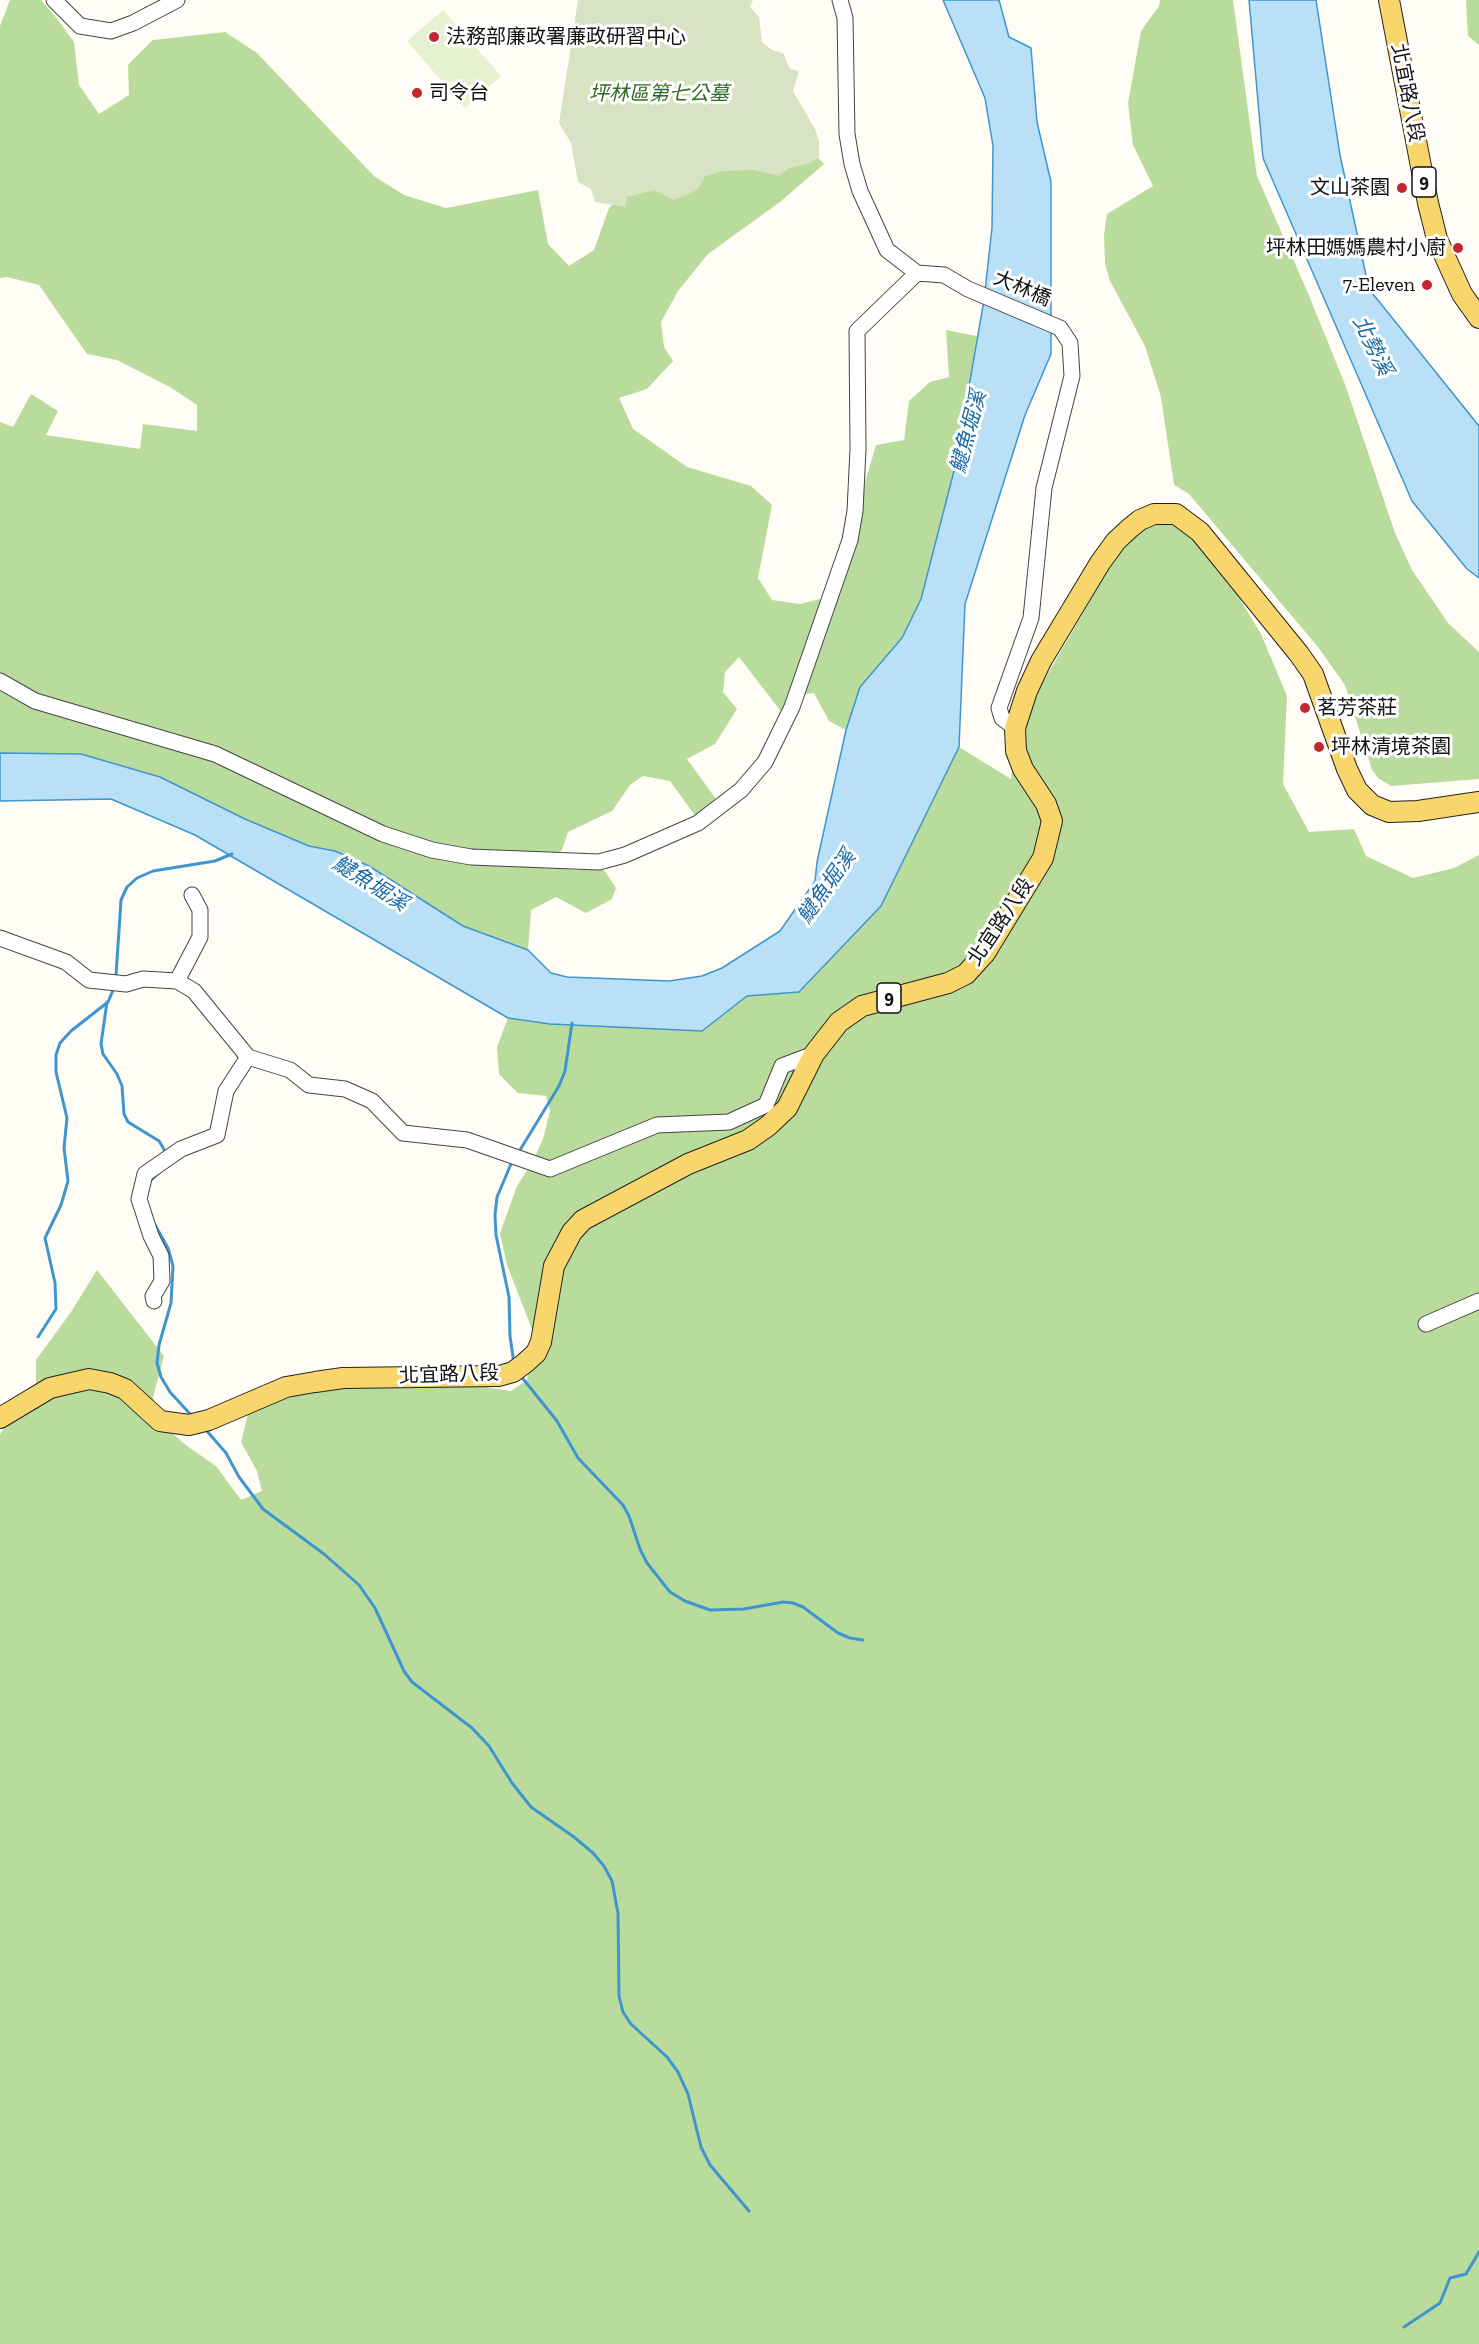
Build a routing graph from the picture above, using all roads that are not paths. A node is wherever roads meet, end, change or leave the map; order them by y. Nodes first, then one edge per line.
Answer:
1 (54, 0) edge
2 (177, 0) edge
3 (840, 0) edge
4 (1389, 0) edge
5 (917, 273) junction
6 (1479, 318) edge
7 (0, 681) edge
8 (1015, 728) junction
9 (1479, 802) edge
10 (192, 895) dead end
11 (0, 938) edge
12 (177, 981) junction
13 (814, 1054) junction
14 (248, 1057) junction
15 (154, 1301) dead end
16 (1479, 1301) edge
17 (1426, 1324) dead end
18 (0, 1418) edge

1 - 2 street
3 - 5 street
4 - 6 main road, 北宜路八段 / 9
5 - 7 street
5 - 8 street, 大林橋
8 - 9 main road, 北宜路八段 / 9
8 - 13 main road, 北宜路八段 / 9
10 - 12 street
11 - 12 street
12 - 14 street
13 - 14 street
13 - 18 main road, 北宜路八段 / 9
14 - 15 street
16 - 17 street

